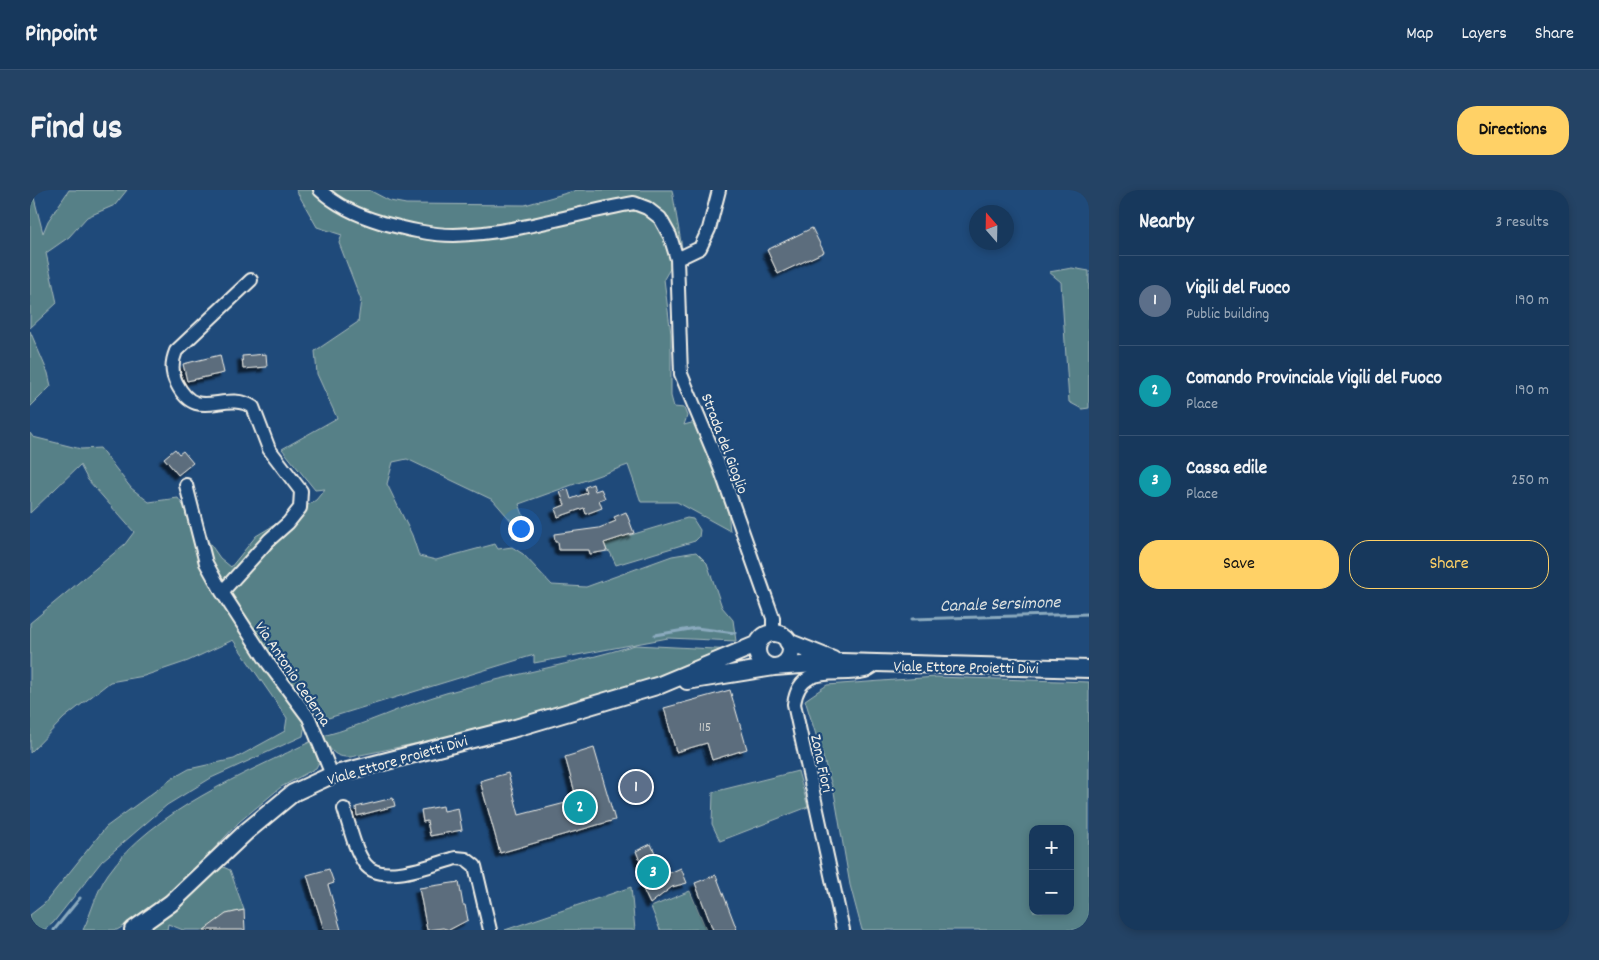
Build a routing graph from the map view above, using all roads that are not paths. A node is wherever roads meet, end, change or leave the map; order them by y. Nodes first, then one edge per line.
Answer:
1 (320, 190) edge
2 (718, 190) edge
3 (677, 259) junction
4 (251, 280) dead end
5 (186, 485) dead end
6 (222, 592) junction
7 (773, 634) junction
8 (788, 642) junction
9 (758, 644) junction
10 (842, 662) junction
11 (878, 663) junction
12 (774, 667) junction
13 (1089, 669) edge
14 (660, 685) junction
15 (332, 775) junction
16 (344, 810) dead end
17 (171, 903) junction
18 (133, 930) edge
19 (147, 930) edge
20 (490, 930) edge
21 (843, 930) edge

1 - 3 street, Strada del Gioglio
2 - 3 street
3 - 7 street, Strada del Gioglio
4 - 6 street
5 - 6 street, Via Antonio Cederna
6 - 15 street, Via Antonio Cederna
7 - 8 main road, Viale Ettore Proietti Divi
7 - 9 main road, Viale Ettore Proietti Divi
8 - 10 main road, Viale Ettore Proietti Divi
8 - 12 main road
9 - 12 main road
9 - 14 main road, Viale Ettore Proietti Divi
10 - 11 main road, Viale Ettore Proietti Divi
10 - 12 main road, Viale Ettore Proietti Divi
11 - 13 main road, Viale Ettore Proietti Divi
11 - 21 street, Zona Fiori
12 - 14 main road, Viale Ettore Proietti Divi
14 - 15 main road, Viale Ettore Proietti Divi
15 - 17 main road, Viale Ettore Proietti Divi
16 - 20 street
17 - 18 main road, Viale Ettore Proietti Divi
17 - 19 main road, Viale Ettore Proietti Divi

